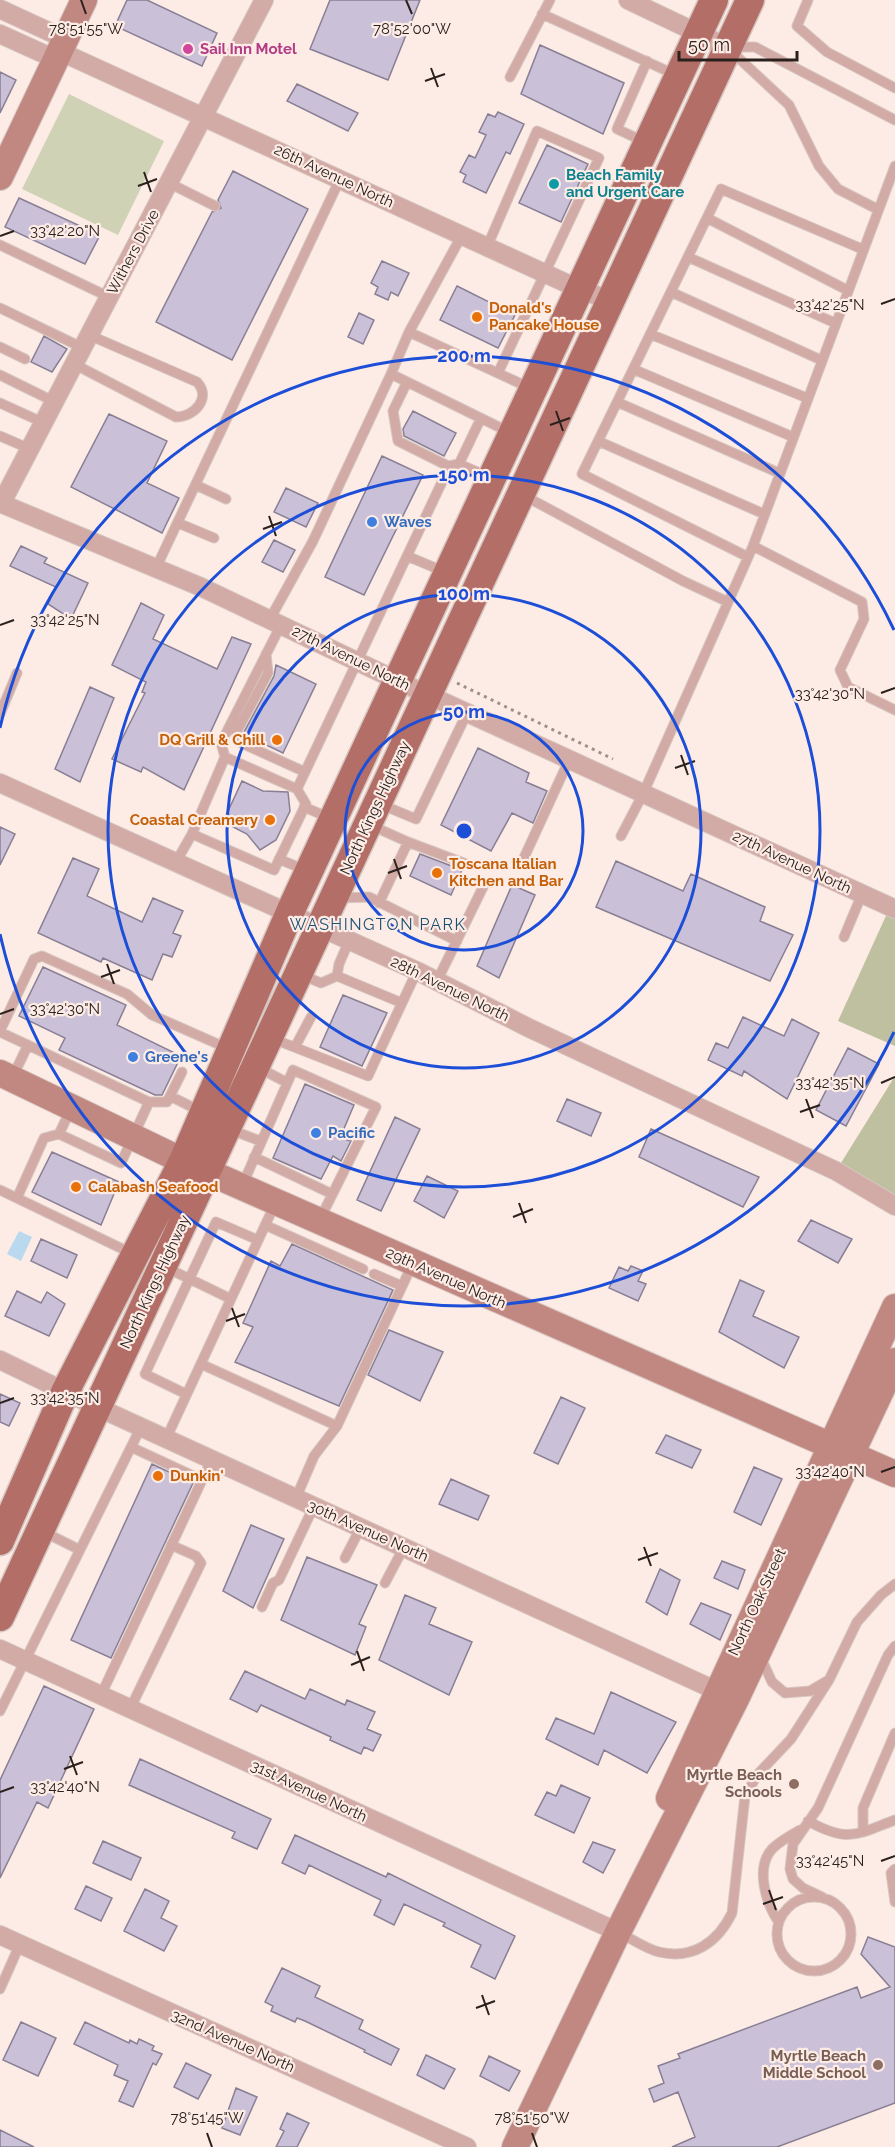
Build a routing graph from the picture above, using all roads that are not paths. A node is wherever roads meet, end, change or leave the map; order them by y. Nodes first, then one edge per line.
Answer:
1 (84, 0) edge
2 (264, 0) edge
3 (550, 0) edge
4 (714, 0) edge
5 (750, 0) edge
6 (808, 0) edge
7 (636, 2) edge
8 (0, 9) edge
9 (542, 14) junction
10 (0, 34) edge
11 (698, 35) junction
12 (727, 48) junction
13 (60, 49) junction
14 (647, 61) junction
15 (510, 77) dead end
16 (679, 77) junction
17 (895, 88) edge
18 (204, 116) junction
19 (895, 120) edge
20 (648, 144) junction
21 (895, 165) edge
22 (0, 177) edge
23 (340, 179) junction
24 (169, 183) junction
25 (215, 206) dead end
26 (877, 209) junction
27 (707, 218) junction
28 (462, 235) junction
29 (0, 245) edge
30 (487, 247) junction
31 (862, 249) junction
32 (688, 257) junction
33 (546, 274) junction
34 (579, 289) junction
35 (847, 290) junction
36 (671, 292) junction
37 (109, 297) junction
38 (609, 300) junction
39 (0, 308) edge
40 (835, 323) junction
41 (409, 332) junction
42 (650, 334) junction
43 (0, 347) edge
44 (82, 349) junction
45 (25, 359) dead end
46 (821, 360) junction
47 (633, 369) junction
48 (498, 373) junction
49 (392, 374) junction
50 (0, 375) edge
51 (407, 382) junction
52 (532, 389) junction
53 (807, 398) junction
54 (55, 402) junction
55 (617, 402) junction
56 (0, 403) edge
57 (482, 418) junction
58 (44, 423) junction
59 (511, 433) junction
60 (0, 436) edge
61 (793, 437) junction
62 (598, 441) junction
63 (30, 449) junction
64 (459, 464) junction
65 (779, 473) junction
66 (490, 477) junction
67 (7, 478) edge
68 (442, 482) dead end
69 (196, 485) junction
70 (522, 494) junction
71 (226, 499) dead end
72 (0, 504) edge
73 (764, 514) junction
74 (178, 523) junction
75 (214, 538) dead end
76 (753, 546) junction
77 (407, 556) junction
78 (748, 557) junction
79 (156, 568) junction
80 (447, 573) junction
81 (728, 602) junction
82 (276, 622) junction
83 (266, 654) junction
84 (359, 661) junction
85 (16, 673) dead end
86 (398, 681) junction
87 (428, 695) junction
88 (895, 710) edge
89 (467, 713) junction
90 (0, 714) edge
91 (225, 757) junction
92 (569, 760) junction
93 (305, 772) junction
94 (0, 783) edge
95 (297, 789) junction
96 (643, 794) junction
97 (304, 807) junction
98 (372, 814) junction
99 (333, 820) junction
100 (192, 834) junction
101 (621, 836) dead end
102 (408, 843) junction
103 (279, 859) junction
104 (176, 862) junction
105 (522, 862) dead end
106 (466, 864) dead end
107 (309, 872) junction
108 (486, 884) dead end
109 (862, 894) junction
110 (333, 898) junction
111 (379, 903) junction
112 (895, 909) edge
113 (290, 912) junction
114 (320, 927) junction
115 (843, 937) dead end
116 (349, 941) junction
117 (457, 941) junction
118 (417, 970) junction
119 (298, 973) junction
120 (337, 976) junction
121 (437, 981) junction
122 (402, 1004) junction
123 (310, 1017) dead end
124 (0, 1032) edge
125 (269, 1037) junction
126 (28, 1045) junction
127 (295, 1047) junction
128 (231, 1050) junction
129 (255, 1066) junction
130 (182, 1072) dead end
131 (6, 1076) edge
132 (286, 1082) junction
133 (170, 1096) junction
134 (149, 1102) junction
135 (71, 1108) junction
136 (215, 1120) junction
137 (59, 1134) junction
138 (133, 1137) junction
139 (260, 1141) junction
140 (254, 1157) junction
141 (195, 1166) junction
142 (242, 1187) junction
143 (0, 1190) edge
144 (332, 1194) junction
145 (17, 1198) junction
146 (276, 1202) junction
147 (895, 1206) edge
148 (318, 1221) junction
149 (265, 1225) junction
150 (258, 1240) junction
151 (135, 1255) junction
152 (162, 1266) junction
153 (363, 1269) dead end
154 (374, 1274) dead end
155 (408, 1275) junction
156 (190, 1279) junction
157 (231, 1299) junction
158 (895, 1307) edge
159 (0, 1360) edge
160 (895, 1361) edge
161 (201, 1364) junction
162 (65, 1392) junction
163 (186, 1394) junction
164 (97, 1407) junction
165 (337, 1426) junction
166 (141, 1427) junction
167 (166, 1439) junction
168 (131, 1447) junction
169 (841, 1449) junction
170 (212, 1460) junction
171 (895, 1474) edge
172 (202, 1480) junction
173 (296, 1498) junction
174 (314, 1506) junction
175 (361, 1527) junction
176 (40, 1530) junction
177 (0, 1541) edge
178 (171, 1545) junction
179 (404, 1547) junction
180 (80, 1550) junction
181 (345, 1558) dead end
182 (385, 1583) dead end
183 (895, 1584) edge
184 (262, 1607) dead end
185 (0, 1617) edge
186 (895, 1646) edge
187 (0, 1649) edge
188 (758, 1652) junction
189 (24, 1660) junction
190 (830, 1680) junction
191 (101, 1695) junction
192 (726, 1695) junction
193 (1, 1704) edge
194 (130, 1709) junction
195 (895, 1733) edge
196 (895, 1820) edge
197 (805, 1825) junction
198 (863, 1832) junction
199 (895, 1869) edge
200 (822, 1897) junction
201 (895, 1902) edge
202 (778, 1921) junction
203 (618, 1932) junction
204 (0, 1935) edge
205 (20, 1944) junction
206 (0, 1989) edge
207 (467, 2147) edge
208 (515, 2147) edge

1 - 13 main road
2 - 18 street, Withers Drive
3 - 9 lane
4 - 11 main road, North Kings Highway
5 - 12 main road, North Kings Highway
6 - 17 lane
7 - 11 street
8 - 13 street, 26th Avenue North
9 - 14 lane
9 - 15 lane
10 - 13 street, 26th Avenue North
11 - 12 street
11 - 16 main road, North Kings Highway
12 - 19 lane
12 - 26 lane
12 - 38 main road, North Kings Highway
13 - 18 street, 26th Avenue North
13 - 22 main road
14 - 16 lane
14 - 20 lane
16 - 20 main road, North Kings Highway
18 - 23 street, 26th Avenue North
18 - 24 street, Withers Drive
20 - 34 main road, North Kings Highway
21 - 26 lane
23 - 28 street, 26th Avenue North
23 - 69 lane
24 - 25 lane
24 - 37 street, Withers Drive
26 - 31 lane
27 - 31 lane
27 - 32 lane
27 - 35 lane
28 - 30 street, 26th Avenue North
28 - 41 lane
29 - 37 lane
30 - 33 street, 26th Avenue North
30 - 33 lane
31 - 35 lane
32 - 36 lane
32 - 40 lane
33 - 34 street, 26th Avenue North
33 - 48 lane
34 - 38 street, 26th Avenue North
34 - 52 main road, North Kings Highway
35 - 40 lane
36 - 42 lane
36 - 46 lane
37 - 44 street, Withers Drive
38 - 70 main road, North Kings Highway
39 - 44 lane
40 - 46 lane
41 - 48 lane
41 - 49 lane
42 - 47 lane
42 - 53 lane
43 - 45 lane
44 - 44 lane
44 - 54 street, Withers Drive
46 - 53 lane
47 - 55 lane
47 - 61 lane
48 - 52 lane
49 - 51 lane
49 - 82 lane
50 - 54 lane
51 - 57 lane
51 - 64 lane
52 - 59 main road, North Kings Highway
53 - 61 lane
54 - 58 street, Withers Drive
55 - 62 lane
55 - 65 lane
56 - 58 lane
57 - 59 lane
57 - 64 lane
58 - 63 street, Withers Drive
59 - 66 main road, North Kings Highway
60 - 63 lane
61 - 65 lane
62 - 73 lane
62 - 78 lane
63 - 67 street, Withers Drive
64 - 66 lane
65 - 73 lane
66 - 80 main road, North Kings Highway
67 - 72 street, Withers Drive
68 - 77 lane
69 - 71 lane
69 - 74 lane
70 - 81 lane
70 - 87 main road, North Kings Highway
72 - 79 street, 27th Avenue North
73 - 76 lane
74 - 75 lane
74 - 79 lane
76 - 78 lane
76 - 88 lane
77 - 80 lane
77 - 84 lane
78 - 81 lane
79 - 82 street, 27th Avenue North
80 - 86 main road, North Kings Highway
81 - 96 lane
82 - 83 lane
82 - 84 street, 27th Avenue North
83 - 91 lane
83 - 93 lane
84 - 86 street, 27th Avenue North
84 - 93 lane
85 - 90 lane
86 - 87 street, 27th Avenue North
86 - 99 main road, North Kings Highway
87 - 89 street, 27th Avenue North
87 - 98 main road, North Kings Highway
89 - 92 street, 27th Avenue North
89 - 98 lane
91 - 95 lane
91 - 100 lane
92 - 96 street, 27th Avenue North
92 - 105 lane
93 - 95 lane
94 - 104 street, 28th Avenue North
95 - 97 lane
96 - 101 lane
96 - 109 street, 27th Avenue North
97 - 99 lane
97 - 103 lane
98 - 102 lane
98 - 110 main road, North Kings Highway
99 - 107 main road, North Kings Highway
100 - 103 lane
100 - 104 lane
102 - 106 lane
102 - 111 lane
103 - 107 lane
104 - 113 street, 28th Avenue North
107 - 113 main road, North Kings Highway
108 - 117 lane
109 - 112 street, 27th Avenue North
109 - 115 lane
110 - 111 lane
110 - 114 main road, North Kings Highway
111 - 117 lane
113 - 114 street, 28th Avenue North
113 - 128 main road, North Kings Highway
114 - 116 street, 28th Avenue North
114 - 119 main road, North Kings Highway
116 - 118 street, 28th Avenue North
116 - 120 lane
117 - 121 lane
118 - 121 street, 28th Avenue North
118 - 122 lane
119 - 120 lane
119 - 125 main road, North Kings Highway
120 - 122 lane
121 - 147 street, 28th Avenue North
122 - 127 lane
123 - 127 lane
124 - 126 lane
124 - 128 lane
125 - 127 lane
125 - 129 main road, North Kings Highway
126 - 131 lane
126 - 134 lane
128 - 136 main road, North Kings Highway
129 - 132 lane
129 - 136 main road, North Kings Highway
130 - 133 lane
131 - 135 main road, 29th Avenue North
132 - 139 lane
132 - 144 lane
133 - 134 lane
133 - 136 lane
134 - 138 lane
135 - 137 lane
135 - 138 main road, 29th Avenue North
136 - 139 lane
136 - 141 main road, North Kings Highway
137 - 138 lane
137 - 145 lane
138 - 141 main road, 29th Avenue North
139 - 140 lane
140 - 142 lane
140 - 144 lane
141 - 142 main road, 29th Avenue North
141 - 151 main road, North Kings Highway
141 - 152 main road, North Kings Highway
142 - 146 main road, 29th Avenue North
143 - 145 lane
144 - 148 lane
145 - 151 lane
146 - 148 main road, 29th Avenue North
146 - 149 lane
148 - 155 main road, 29th Avenue North
149 - 150 lane
149 - 153 lane
150 - 156 lane
150 - 157 lane
151 - 162 main road, North Kings Highway
152 - 156 lane
152 - 164 main road, North Kings Highway
154 - 155 lane
155 - 165 lane
155 - 169 main road, 29th Avenue North
156 - 157 lane
156 - 163 lane
157 - 161 lane
158 - 169 main road, North Oak Street
159 - 162 street, 30th Avenue North
160 - 169 main road, North Oak Street
161 - 163 lane
161 - 165 lane
162 - 164 street, 30th Avenue North
162 - 177 main road, North Kings Highway
163 - 167 lane
164 - 166 street, 30th Avenue North
164 - 176 main road, North Kings Highway
165 - 173 lane
166 - 167 street, 30th Avenue North
166 - 168 lane
167 - 170 street, 30th Avenue North
168 - 172 lane
168 - 180 lane
169 - 171 main road, 29th Avenue North
169 - 188 main road, North Oak Street
169 - 192 main road, North Oak Street
170 - 172 lane
170 - 173 street, 30th Avenue North
172 - 178 lane
173 - 174 street, 30th Avenue North
174 - 175 street, 30th Avenue North
174 - 184 lane
175 - 179 street, 30th Avenue North
175 - 181 lane
176 - 180 lane
176 - 185 main road, North Kings Highway
178 - 191 lane
178 - 194 lane
179 - 182 lane
179 - 192 street, 30th Avenue North
180 - 189 lane
183 - 190 lane
186 - 197 lane
187 - 189 street, 31st Avenue North
188 - 190 lane
188 - 192 main road, North Oak Street
189 - 191 street, 31st Avenue North
189 - 193 lane
190 - 203 lane
191 - 194 street, 31st Avenue North
192 - 203 main road, North Oak Street
194 - 203 street, 31st Avenue North
195 - 198 lane
196 - 198 lane
197 - 198 lane
197 - 200 lane
197 - 202 lane
199 - 201 lane
200 - 202 lane
200 - 202 lane
203 - 208 main road, North Oak Street
204 - 205 street, 32nd Avenue North
205 - 206 lane
205 - 207 street, 32nd Avenue North

